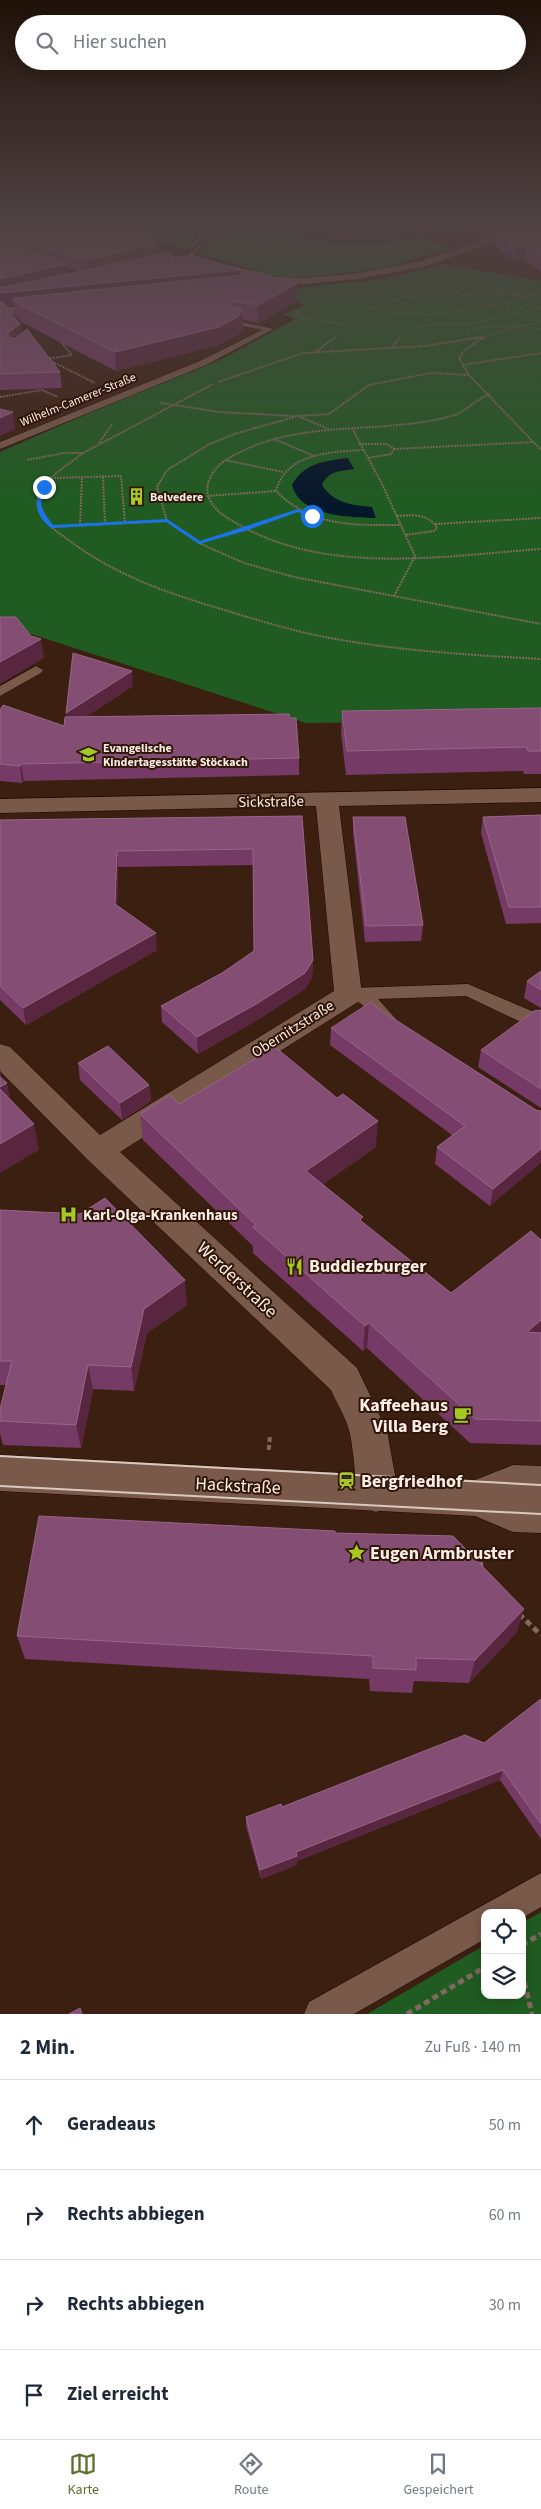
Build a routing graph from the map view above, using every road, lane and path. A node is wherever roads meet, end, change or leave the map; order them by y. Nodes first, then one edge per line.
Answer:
1 (11, 318) edge
2 (303, 318) dead end
3 (357, 318) edge
4 (433, 318) edge
5 (495, 318) edge
6 (490, 321) junction
7 (236, 322) edge
8 (412, 322) dead end
9 (541, 322) edge
10 (16, 323) edge
11 (486, 325) junction
12 (352, 326) junction
13 (422, 326) junction
14 (524, 326) junction
15 (541, 330) edge
16 (484, 337) junction
17 (472, 338) junction
18 (60, 341) edge
19 (393, 347) junction
20 (316, 351) junction
21 (541, 353) edge
22 (462, 365) junction
23 (469, 375) junction
24 (214, 384) junction
25 (198, 388) dead end
26 (124, 394) junction
27 (490, 394) junction
28 (0, 396) edge
29 (101, 403) junction
30 (172, 406) junction
31 (298, 416) junction
32 (352, 428) junction
33 (330, 429) junction
34 (274, 439) junction
35 (534, 442) junction
36 (359, 444) junction
37 (0, 446) edge
38 (394, 449) junction
39 (363, 450) junction
40 (541, 450) edge
41 (83, 453) junction
42 (315, 457) junction
43 (368, 458) junction
44 (225, 460) junction
45 (24, 461) dead end
46 (283, 472) junction
47 (82, 477) junction
48 (103, 477) junction
49 (54, 478) junction
50 (276, 492) junction
51 (207, 496) junction
52 (298, 511) junction
53 (396, 516) junction
54 (541, 518) edge
55 (167, 521) junction
56 (125, 523) junction
57 (105, 524) junction
58 (435, 524) junction
59 (80, 525) junction
60 (400, 525) junction
61 (51, 527) junction
62 (244, 530) junction
63 (405, 535) junction
64 (199, 543) junction
65 (541, 549) edge
66 (415, 556) junction
67 (394, 596) junction
68 (541, 624) edge
69 (541, 659) edge
70 (36, 670) dead end
71 (0, 692) edge
72 (541, 795) edge
73 (327, 801) junction
74 (0, 806) edge
75 (354, 994) junction
76 (532, 1019) edge
77 (399, 1028) edge
78 (0, 1054) edge
79 (98, 1150) junction
80 (0, 1472) edge
81 (541, 1484) edge
82 (376, 1494) junction
83 (475, 1498) junction
84 (541, 1514) edge
85 (480, 1552) dead end
86 (482, 1578) edge
87 (515, 1610) edge
88 (541, 1635) edge
89 (541, 1889) edge
90 (507, 1909) edge
91 (481, 1923) edge
92 (541, 1934) edge
93 (526, 1943) edge
94 (481, 1970) edge
95 (526, 1989) edge
96 (321, 2014) edge
97 (407, 2014) edge
98 (532, 2014) edge

1 - 10 lane
2 - 12 path
3 - 12 path
4 - 13 path
5 - 6 path
6 - 11 path
6 - 13 path
7 - 26 lane, Wilhelm-Camerer-Straße
8 - 13 path
9 - 14 path
11 - 14 path
11 - 17 path
12 - 20 path
13 - 19 path
14 - 15 path
14 - 16 path
16 - 17 path
16 - 22 path
17 - 19 path
18 - 26 path
19 - 20 path
20 - 24 path
21 - 22 path
22 - 23 path
23 - 27 path
23 - 31 path
24 - 25 path
24 - 30 path
26 - 29 lane, Wilhelm-Camerer-Straße
27 - 32 path
27 - 35 path
28 - 29 path
29 - 37 lane, Wilhelm-Camerer-Straße
30 - 31 path
30 - 41 path
31 - 33 path
31 - 55 path
32 - 33 path
32 - 36 path
33 - 34 path
34 - 42 path
34 - 44 path
35 - 38 path
35 - 40 path
36 - 38 path
36 - 39 path
38 - 43 path
39 - 42 path
39 - 43 path
41 - 45 path
41 - 49 path
42 - 46 path
43 - 53 path
44 - 46 path
44 - 51 path
46 - 50 path
47 - 48 path
47 - 49 path
47 - 59 path
48 - 56 path
48 - 57 path
49 - 61 path
50 - 51 path
50 - 52 path
51 - 62 path
52 - 60 path
52 - 62 path
53 - 58 path
53 - 60 path
54 - 58 path
55 - 56 path
55 - 64 path
56 - 57 path
57 - 59 path
58 - 63 path
59 - 61 path
60 - 63 path
61 - 69 path
62 - 64 path
62 - 66 path
63 - 66 path
64 - 67 path
65 - 66 path
66 - 67 path
67 - 68 path
70 - 71 lane
72 - 73 street, Sickstraße
73 - 74 street, Sickstraße
73 - 75 street, Obernitzstraße
75 - 76 lane
75 - 77 lane
75 - 79 street, Obernitzstraße
78 - 79 street, Werderstraße
79 - 82 street, Werderstraße
80 - 82 street, Hackstraße
81 - 83 street, Hackstraße
82 - 83 street, Hackstraße
83 - 84 street, Hackstraße
85 - 86 path
87 - 88 path
89 - 90 lane
91 - 96 lane
92 - 93 path
94 - 97 path
95 - 98 path

